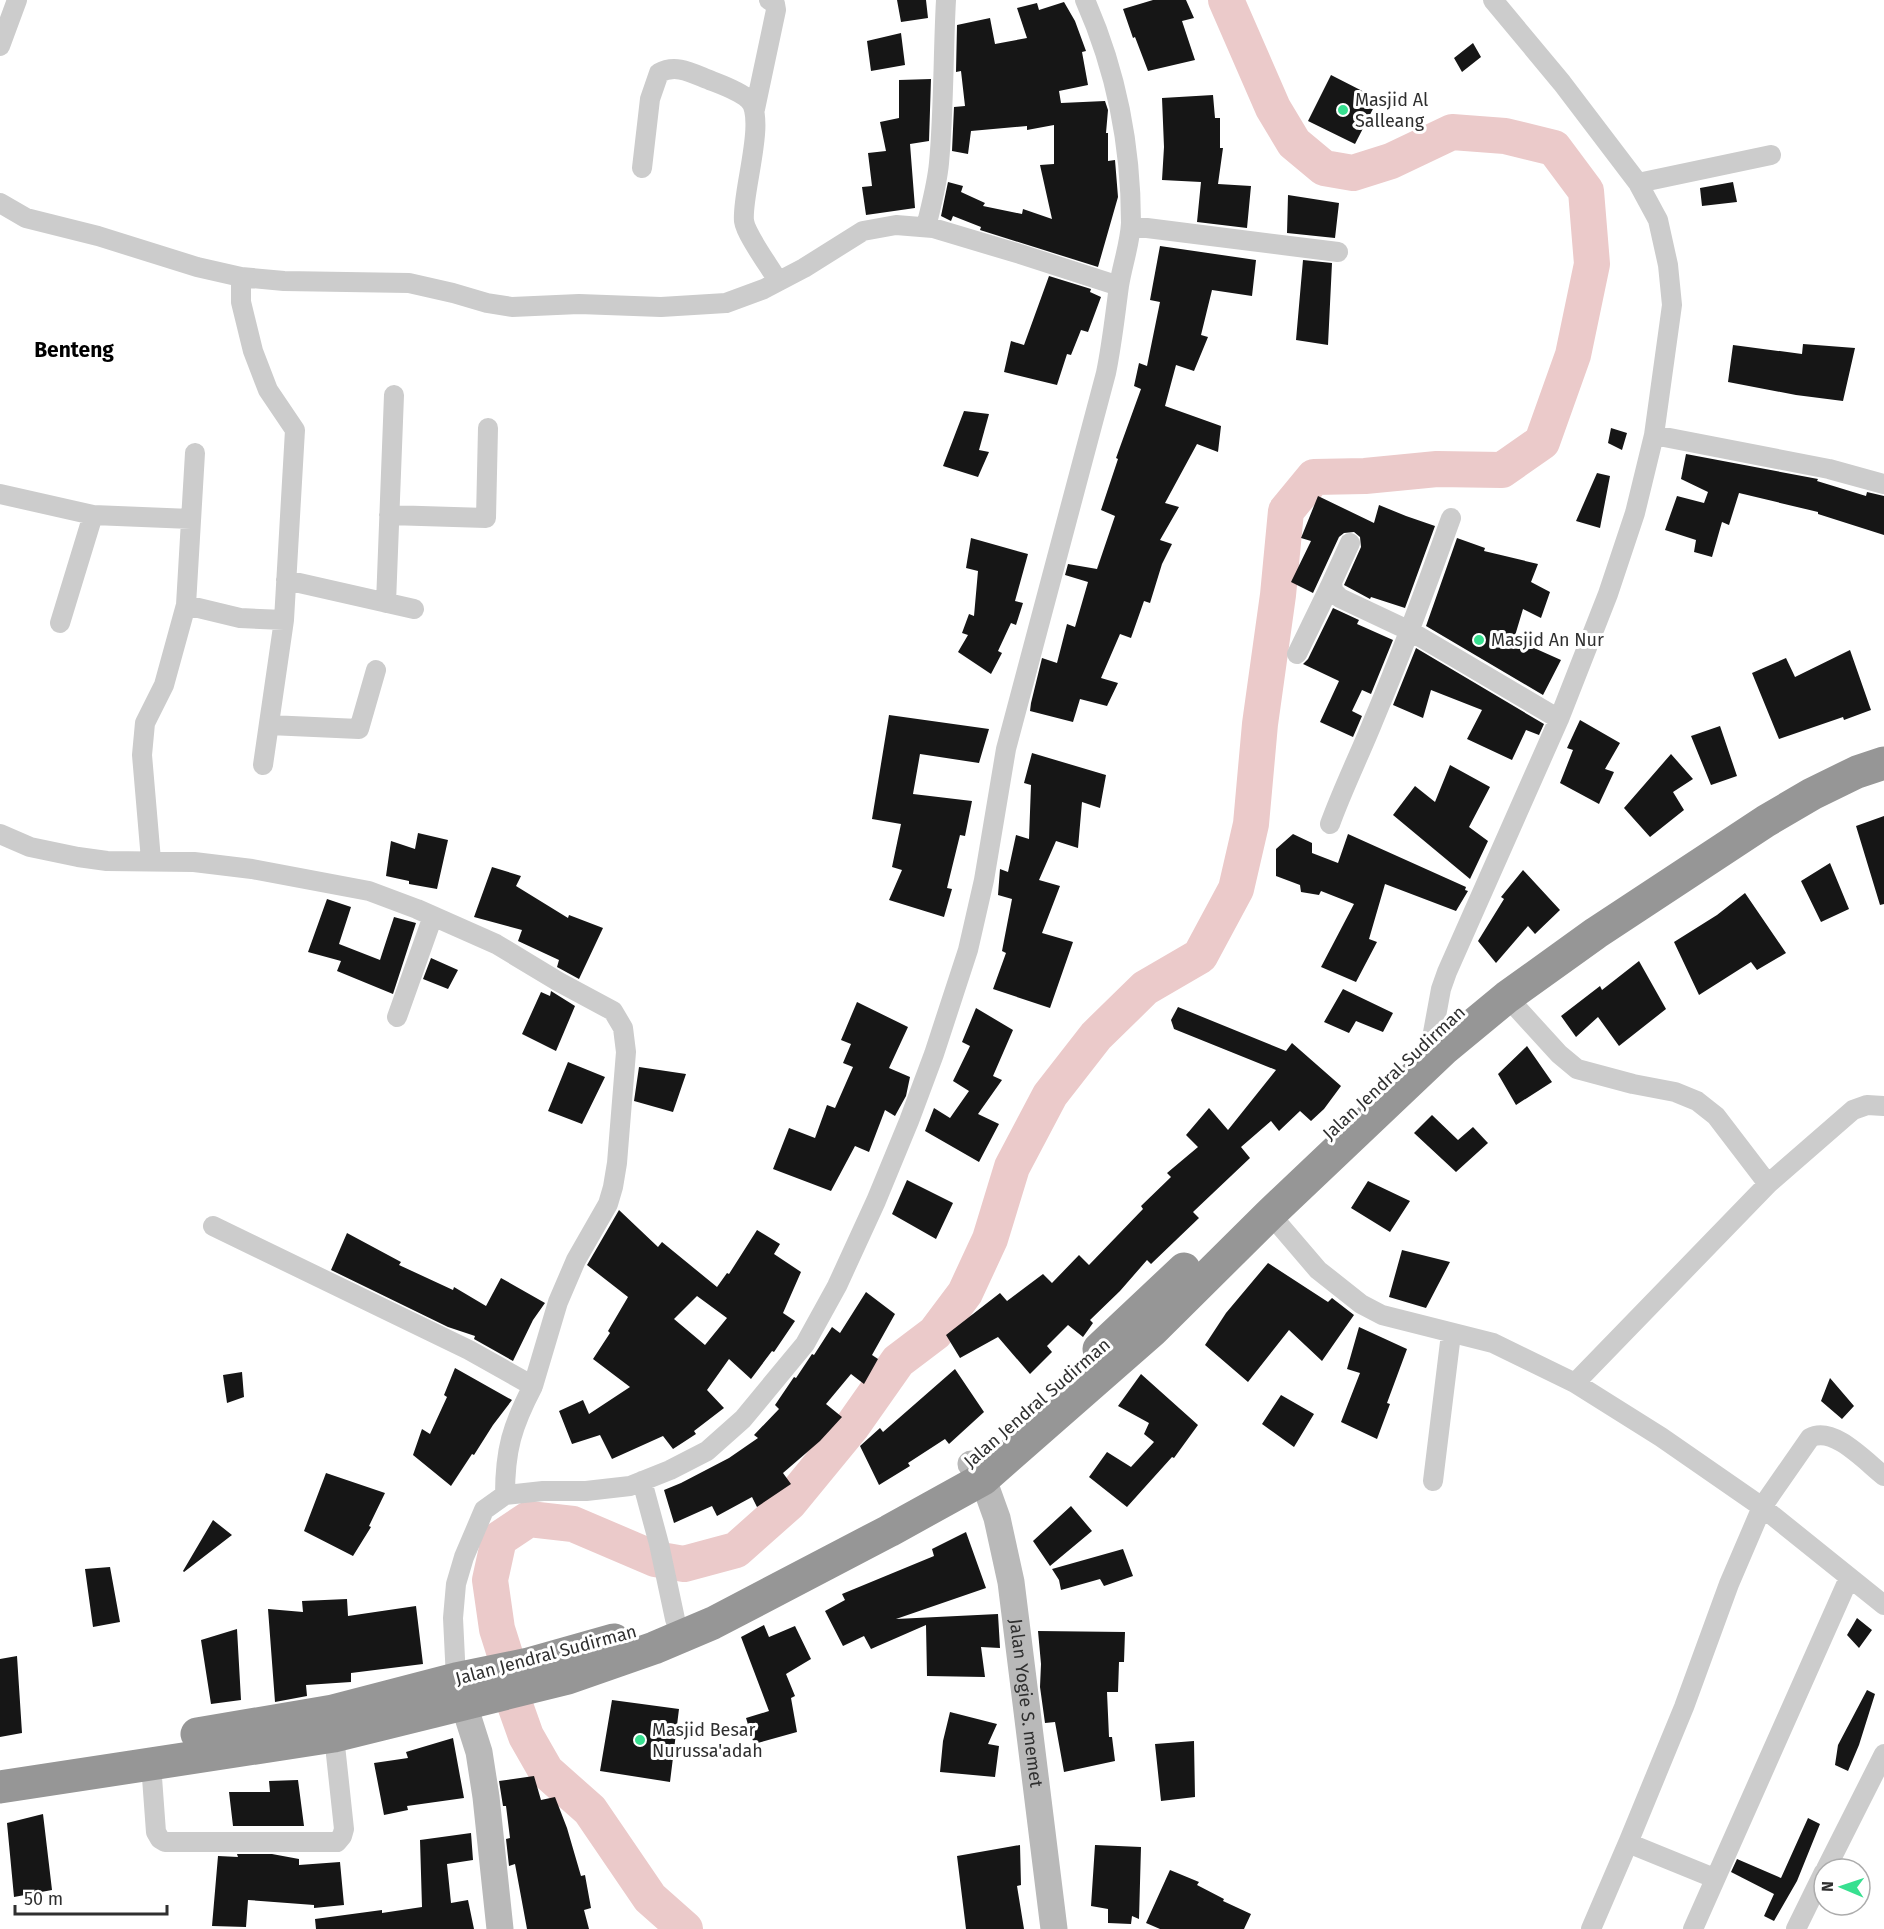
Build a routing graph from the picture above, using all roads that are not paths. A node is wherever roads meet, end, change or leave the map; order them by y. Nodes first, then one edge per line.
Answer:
1 (17, 0) edge
2 (769, 0) edge
3 (946, 0) edge
4 (1085, 0) edge
5 (1493, 0) edge
6 (0, 46) edge
7 (755, 109) junction
8 (1771, 155) dead end
9 (642, 168) dead end
10 (1638, 183) junction
11 (0, 203) edge
12 (1131, 226) junction
13 (926, 227) junction
14 (1338, 252) dead end
15 (241, 276) junction
16 (778, 281) junction
17 (1119, 286) junction
18 (394, 395) dead end
19 (488, 428) dead end
20 (1654, 435) junction
21 (195, 453) dead end
22 (1884, 484) edge
23 (0, 494) edge
24 (93, 514) junction
25 (389, 515) junction
26 (1451, 518) dead end
27 (191, 519) junction
28 (1350, 543) dead end
29 (286, 580) junction
30 (1332, 582) junction
31 (386, 603) junction
32 (186, 605) junction
33 (414, 609) dead end
34 (284, 620) junction
35 (60, 623) dead end
36 (1410, 631) junction
37 (1297, 654) dead end
38 (376, 670) dead end
39 (1559, 719) junction
40 (269, 725) junction
41 (1884, 743) edge
42 (1884, 763) edge
43 (263, 765) dead end
44 (1330, 824) dead end
45 (0, 834) edge
46 (151, 860) junction
47 (433, 916) junction
48 (1508, 997) junction
49 (397, 1017) dead end
50 (1438, 1044) junction
51 (1884, 1106) edge
52 (1768, 1184) junction
53 (1270, 1214) junction
54 (213, 1226) dead end
55 (1451, 1334) junction
56 (1575, 1383) junction
57 (533, 1386) junction
58 (977, 1471) junction
59 (1884, 1476) edge
60 (642, 1481) junction
61 (1433, 1481) dead end
62 (505, 1495) junction
63 (1762, 1507) junction
64 (1849, 1578) junction
65 (1884, 1605) edge
66 (678, 1628) junction
67 (472, 1688) junction
68 (330, 1724) junction
69 (1884, 1754) edge
70 (151, 1764) junction
71 (0, 1768) edge
72 (0, 1787) edge
73 (1628, 1843) junction
74 (1832, 1857) edge
75 (1714, 1878) junction
76 (1812, 1896) edge
77 (500, 1929) edge
78 (1054, 1929) edge
79 (1591, 1929) edge
80 (1693, 1929) edge
81 (1796, 1929) edge

1 - 6 street
2 - 7 street
3 - 13 street
4 - 12 street
5 - 10 street
7 - 9 street
7 - 16 street
8 - 10 street
10 - 20 street
11 - 15 street
12 - 14 street
12 - 17 street
13 - 16 street
13 - 17 street
15 - 16 street
15 - 29 street
17 - 60 street
18 - 25 street
19 - 25 street
20 - 22 street
20 - 39 street
21 - 27 street
23 - 24 street
24 - 27 street
24 - 35 street
25 - 31 street
26 - 36 street
27 - 32 street
28 - 30 street
29 - 31 street
29 - 34 street
30 - 36 street
30 - 37 street
31 - 33 street
32 - 34 street
32 - 46 street
34 - 40 street
36 - 39 street
36 - 44 street
38 - 40 street
39 - 50 street
40 - 43 street
41 - 50 highway, Jalan Jendral Sudirman
42 - 48 highway, Jalan Jendral Sudirman
45 - 46 street
46 - 47 street
47 - 49 street
47 - 57 street
48 - 50 highway, Jalan Jendral Sudirman
48 - 52 street
50 - 53 highway, Jalan Jendral Sudirman
50 - 58 highway, Jalan Jendral Sudirman
51 - 52 street
52 - 56 street
53 - 55 street
53 - 58 highway, Jalan Jendral Sudirman
54 - 57 street
55 - 56 street
55 - 61 street
56 - 63 street
57 - 62 street
58 - 66 highway, Jalan Jendral Sudirman
58 - 78 street, Jalan Yogie S. memet
59 - 63 street
60 - 62 street
60 - 66 street
62 - 67 street
63 - 64 street
63 - 73 street
64 - 65 street
64 - 75 street
66 - 67 highway, Jalan Jendral Sudirman
67 - 68 highway, Jalan Jendral Sudirman
67 - 77 street
68 - 70 highway, Jalan Jendral Sudirman
68 - 70 street
68 - 71 highway, Jalan Jendral Sudirman
69 - 74 street
70 - 72 highway, Jalan Jendral Sudirman
73 - 75 street
73 - 79 street
75 - 80 street
76 - 81 street

